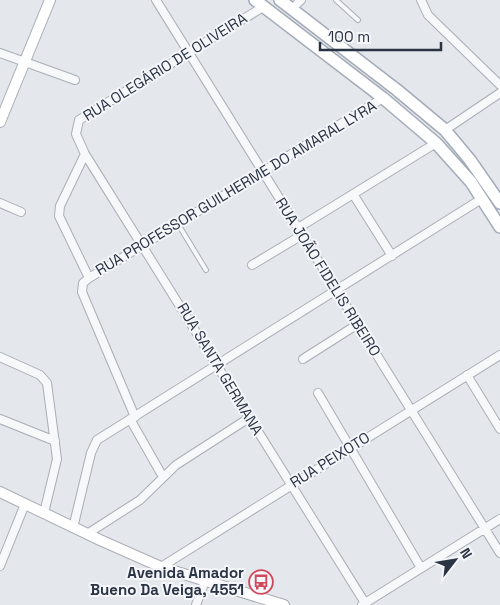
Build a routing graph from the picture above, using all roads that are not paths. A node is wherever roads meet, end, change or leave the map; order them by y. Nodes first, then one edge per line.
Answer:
1 (50, 0) edge
2 (156, 0) edge
3 (280, 0) edge
4 (301, 0) edge
5 (336, 0) edge
6 (422, 0) edge
7 (259, 3) edge
8 (292, 9) junction
9 (358, 20) dead end
10 (189, 52) junction
11 (0, 53) edge
12 (24, 62) junction
13 (75, 80) dead end
14 (500, 85) edge
15 (500, 92) edge
16 (383, 98) junction
17 (0, 122) edge
18 (445, 130) junction
19 (76, 134) joint
20 (436, 143) junction
21 (85, 154) junction
22 (262, 172) junction
23 (353, 194) junction
24 (482, 198) junction
25 (0, 203) edge
26 (500, 203) edge
27 (21, 212) dead end
28 (178, 224) junction
29 (500, 227) edge
30 (300, 232) junction
31 (143, 245) junction
32 (392, 256) junction
33 (252, 265) dead end
34 (206, 270) dead end
35 (89, 278) junction
36 (336, 290) junction
37 (358, 324) junction
38 (500, 355) edge
39 (0, 357) edge
40 (303, 359) dead end
41 (218, 365) junction
42 (467, 375) junction
43 (318, 393) dead end
44 (411, 409) junction
45 (132, 418) junction
46 (249, 418) junction
47 (0, 419) edge
48 (500, 430) edge
49 (55, 441) junction
50 (350, 448) junction
51 (163, 477) junction
52 (291, 486) junction
53 (0, 492) edge
54 (25, 504) junction
55 (44, 513) junction
56 (500, 519) edge
57 (73, 528) junction
58 (485, 528) junction
59 (87, 534) junction
60 (500, 554) edge
61 (0, 566) edge
62 (161, 567) junction
63 (421, 568) junction
64 (205, 581) junction
65 (363, 604) edge
66 (196, 605) edge
67 (284, 605) edge

1 - 12 main road
2 - 10 street, RUA JOÃO FIDELIS RIBEIRO
3 - 8 main road
4 - 8 street
5 - 9 lane
6 - 14 street
7 - 10 street, RUA OLEGÁRIO DE OLIVEIRA
7 - 16 main road
8 - 18 main road
10 - 19 street, RUA OLEGÁRIO DE OLIVEIRA
10 - 22 street, RUA JOÃO FIDELIS RIBEIRO
11 - 12 street
12 - 13 street
12 - 17 main road
15 - 18 street
16 - 20 main road
16 - 22 street, RUA PROFESSOR GUILHERME DO AMARAL LYRA
18 - 26 main road
19 - 21 street, RUA SANTA GERMANA
20 - 23 street
20 - 24 main road
21 - 31 street, RUA SANTA GERMANA
21 - 35 street
22 - 28 street, RUA PROFESSOR GUILHERME DO AMARAL LYRA
22 - 30 street, RUA JOÃO FIDELIS RIBEIRO
23 - 30 street
23 - 32 street
24 - 29 main road
24 - 32 street
25 - 27 street
28 - 31 street, RUA PROFESSOR GUILHERME DO AMARAL LYRA
28 - 34 lane
30 - 33 street
30 - 36 street, RUA JOÃO FIDELIS RIBEIRO
31 - 35 street, RUA PROFESSOR GUILHERME DO AMARAL LYRA
31 - 41 street, RUA SANTA GERMANA
32 - 36 street
35 - 45 street
36 - 37 street, RUA JOÃO FIDELIS RIBEIRO
36 - 41 street
37 - 40 street
37 - 44 street, RUA JOÃO FIDELIS RIBEIRO
38 - 42 street, RUA PEIXOTO
39 - 49 street
41 - 45 street
41 - 46 street, RUA SANTA GERMANA
42 - 44 street, RUA PEIXOTO
42 - 48 street
43 - 50 street
44 - 50 street, RUA PEIXOTO
44 - 58 street, RUA JOÃO FIDELIS RIBEIRO
45 - 51 street
45 - 57 street
46 - 51 street
46 - 52 street, RUA SANTA GERMANA
47 - 49 street
49 - 55 street
50 - 52 street, RUA PEIXOTO
50 - 63 street
51 - 59 street
52 - 62 street, RUA PEIXOTO
52 - 65 street, RUA SANTA GERMANA
53 - 54 main road
54 - 55 main road
54 - 61 street
55 - 57 main road
56 - 58 street
57 - 59 main road
58 - 60 street, RUA JOÃO FIDELIS RIBEIRO
58 - 63 street
59 - 62 main road
62 - 64 main road
63 - 65 street
64 - 66 street
64 - 67 main road

